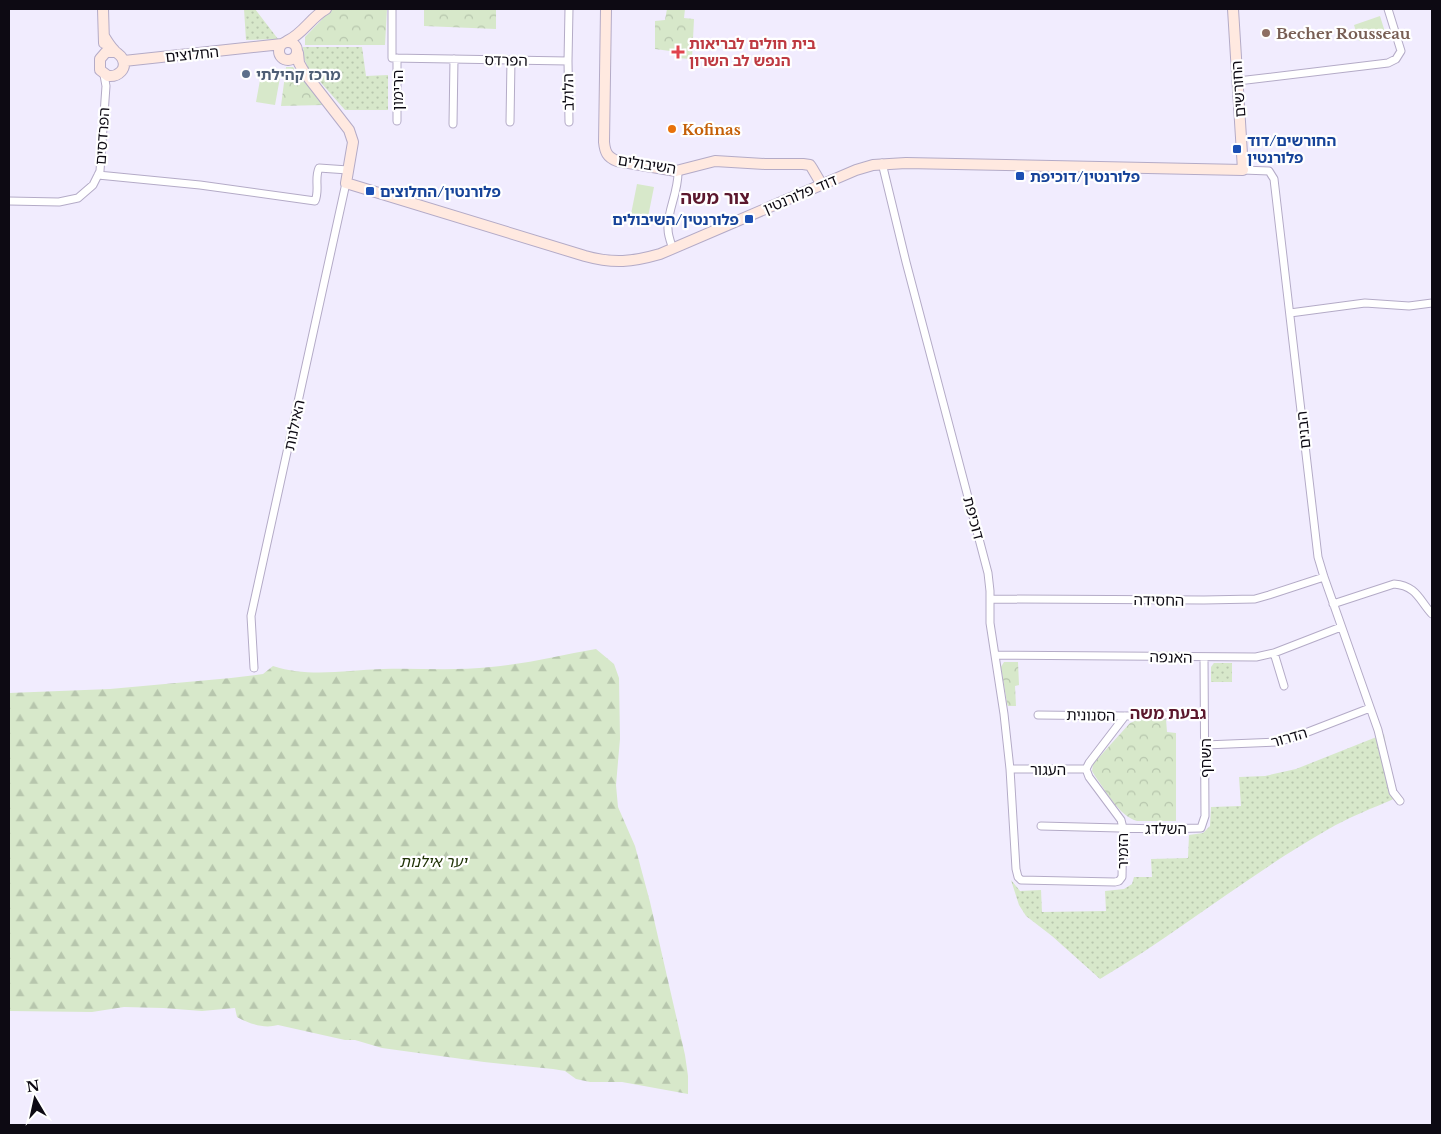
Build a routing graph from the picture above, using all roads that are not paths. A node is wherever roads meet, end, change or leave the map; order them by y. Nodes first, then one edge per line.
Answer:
1 (103, 9) edge
2 (317, 9) edge
3 (326, 9) edge
4 (392, 9) edge
5 (569, 9) edge
6 (606, 9) edge
7 (1233, 9) edge
8 (1388, 9) edge
9 (312, 20) junction
10 (305, 29) junction
11 (104, 36) junction
12 (284, 42) junction
13 (260, 47) junction
14 (298, 50) junction
15 (115, 52) junction
16 (103, 54) junction
17 (283, 57) junction
18 (395, 58) junction
19 (454, 59) junction
20 (511, 60) junction
21 (568, 61) junction
22 (124, 62) junction
23 (304, 72) junction
24 (109, 76) junction
25 (1238, 81) junction
26 (397, 121) dead end
27 (510, 122) dead end
28 (569, 122) dead end
29 (454, 124) dead end
30 (882, 163) junction
31 (348, 170) junction
32 (678, 170) junction
33 (1243, 170) junction
34 (98, 175) junction
35 (346, 183) junction
36 (822, 184) junction
37 (9, 201) edge
38 (673, 249) junction
39 (1432, 303) edge
40 (1290, 313) junction
41 (1324, 576) junction
42 (990, 599) junction
43 (1333, 604) junction
44 (1432, 614) edge
45 (1341, 627) junction
46 (1274, 653) junction
47 (995, 655) junction
48 (1204, 658) junction
49 (254, 668) dead end
50 (1284, 686) dead end
51 (1370, 708) junction
52 (1204, 714) junction
53 (1038, 715) dead end
54 (1125, 716) junction
55 (1205, 744) junction
56 (1010, 769) junction
57 (1086, 769) junction
58 (1400, 800) dead end
59 (1041, 826) dead end
60 (1123, 828) junction
61 (1201, 828) joint
62 (1021, 880) joint

1 - 11 street
2 - 9 street
3 - 9 street
4 - 18 street, הרימון
5 - 21 street
6 - 32 street, השיבולים
7 - 25 street, החורשים
8 - 25 street
9 - 10 street
10 - 12 street
10 - 14 street
11 - 15 street
11 - 16 street
12 - 13 street, החלוצים
12 - 14 street
12 - 17 street
13 - 17 street, החלוצים
13 - 22 street, החלוצים
14 - 17 street
14 - 23 street, החלוצים
15 - 16 street
15 - 22 street
16 - 24 street
17 - 23 street, החלוצים
18 - 19 street, הפרדס
18 - 26 street, הרימון
19 - 20 street, הפרדס
19 - 29 street
20 - 21 street, הפרדס
20 - 27 street
21 - 28 street, הלולב
22 - 24 street
23 - 31 street, החלוצים
24 - 34 street, הפרדסים
25 - 33 street, החורשים
30 - 33 street, דוד פלורנטין
30 - 36 street, דוד פלורנטין
30 - 42 street, דוכיפת
31 - 34 street
31 - 35 street, החלוצים
32 - 36 street, השיבולים
32 - 38 street
33 - 40 street, הבנים
34 - 37 street, הפרדסים
35 - 38 street, דוד פלורנטין
35 - 49 street, האילנות
36 - 38 street, דוד פלורנטין
39 - 40 street
40 - 41 street, הבנים
41 - 42 street, החסידה
41 - 43 street, הבנים
42 - 47 street, דוכיפת
43 - 44 street
43 - 45 street, הבנים
45 - 46 street, האנפה
45 - 51 street, הבנים
46 - 48 street, האנפה
46 - 50 street
47 - 48 street, האנפה
47 - 56 street, דוכיפת
48 - 52 street, השחף
51 - 55 street, הדרור
51 - 58 street, הבנים
52 - 54 street, הסנונית
52 - 55 street, השחף
53 - 54 street, הסנונית
54 - 57 street
55 - 61 street, השחף
56 - 57 street, העגור
56 - 62 street, דוכיפת
57 - 60 street, הזמיר
59 - 60 street, השלדג
60 - 61 street, השלדג
60 - 62 street, הזמיר

